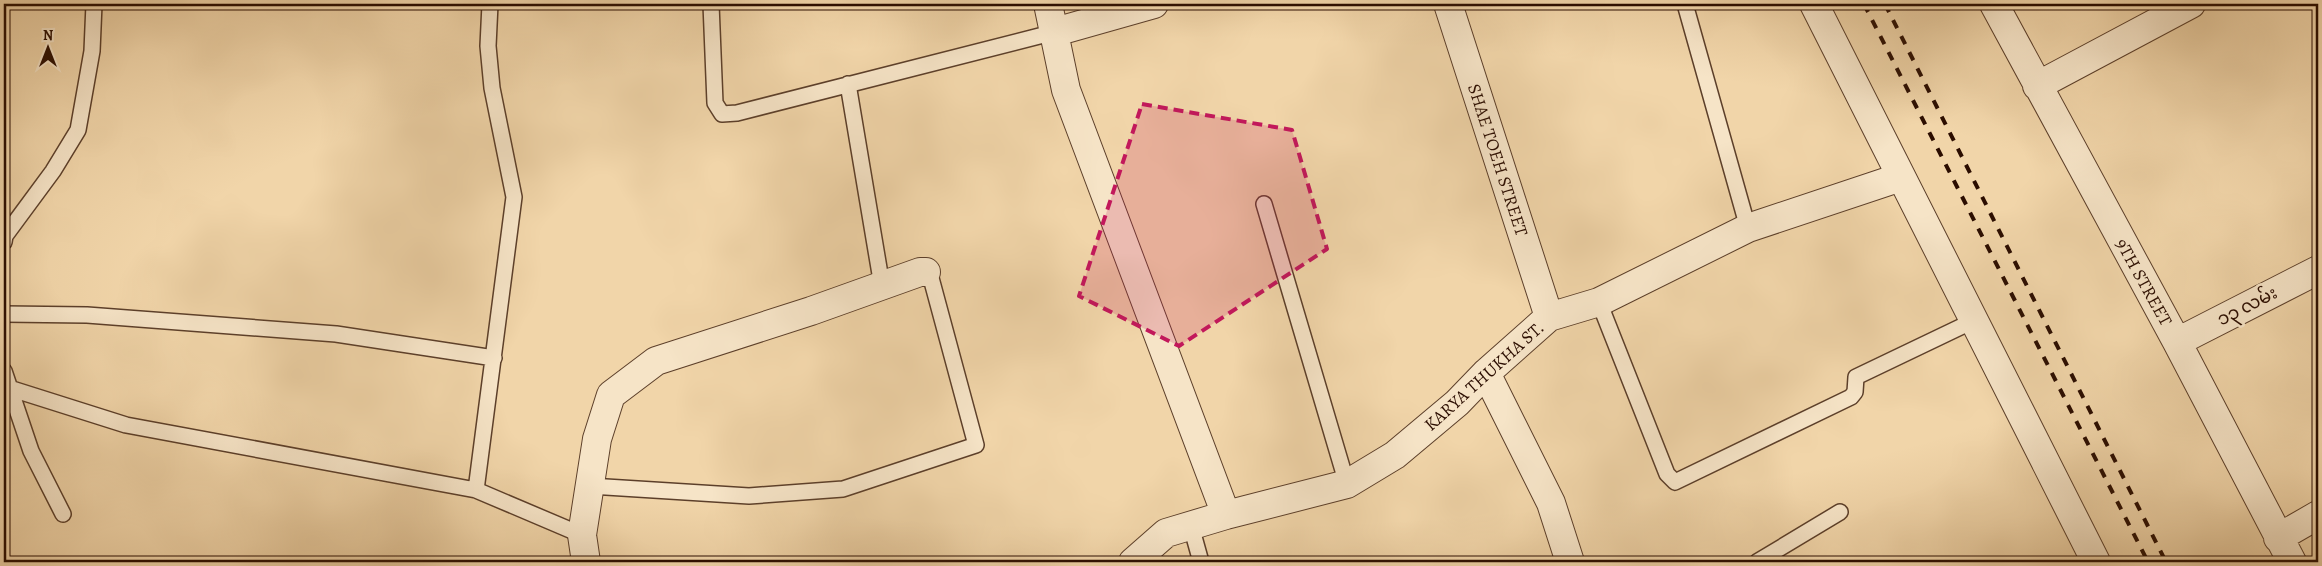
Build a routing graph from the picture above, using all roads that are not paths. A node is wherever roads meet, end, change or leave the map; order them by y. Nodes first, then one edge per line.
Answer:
1 (94, 4) edge
2 (490, 4) edge
3 (711, 4) edge
4 (1048, 4) edge
5 (1154, 4) edge
6 (1448, 4) edge
7 (1685, 4) edge
8 (1814, 4) edge
9 (1994, 4) edge
10 (2191, 4) edge
11 (1055, 32) junction
12 (848, 84) junction
13 (2037, 86) junction
14 (1901, 176) junction
15 (1264, 204) dead end
16 (1748, 228) junction
17 (4, 242) edge
18 (2318, 270) edge
19 (926, 272) joint
20 (882, 286) junction
21 (1599, 302) junction
22 (4, 314) edge
23 (1549, 317) junction
24 (1973, 321) junction
25 (2177, 342) junction
26 (494, 358) junction
27 (4, 371) edge
28 (1486, 373) junction
29 (10, 388) junction
30 (1347, 484) junction
31 (590, 486) junction
32 (476, 490) junction
33 (1840, 512) dead end
34 (63, 514) dead end
35 (1226, 515) junction
36 (2318, 515) edge
37 (1190, 526) junction
38 (582, 536) junction
39 (2278, 538) junction
40 (586, 562) edge
41 (1133, 562) edge
42 (1201, 562) edge
43 (1570, 562) edge
44 (1757, 562) edge
45 (2096, 562) edge
46 (2292, 562) edge

1 - 17 lane
2 - 26 lane
3 - 12 lane
4 - 11 street
5 - 11 street
6 - 23 street, SHAE TOEH STREET
7 - 16 lane
8 - 14 street
9 - 13 street, 9TH STREET
10 - 13 street
11 - 12 lane
11 - 35 street
12 - 20 lane
13 - 25 street, 9TH STREET
14 - 16 street, KARYA THUKHA ST.
14 - 24 street
15 - 30 lane
16 - 21 street, KARYA THUKHA ST.
18 - 25 street, ၁၃ လမ်း
19 - 20 street
19 - 31 lane
20 - 31 street
21 - 23 street, KARYA THUKHA ST.
21 - 24 lane
22 - 26 lane
23 - 28 street, KARYA THUKHA ST.
24 - 45 street
25 - 39 street, 9TH STREET
26 - 32 lane
27 - 29 lane
28 - 30 street, KARYA THUKHA ST.
28 - 43 street
29 - 32 lane
29 - 34 lane
30 - 35 street, KARYA THUKHA ST.
31 - 38 street
32 - 38 lane
33 - 44 lane
35 - 37 street, KARYA THUKHA ST.
36 - 39 street
37 - 41 street, KARYA THUKHA ST.
37 - 42 lane
38 - 40 street
39 - 46 street, 9TH STREET

